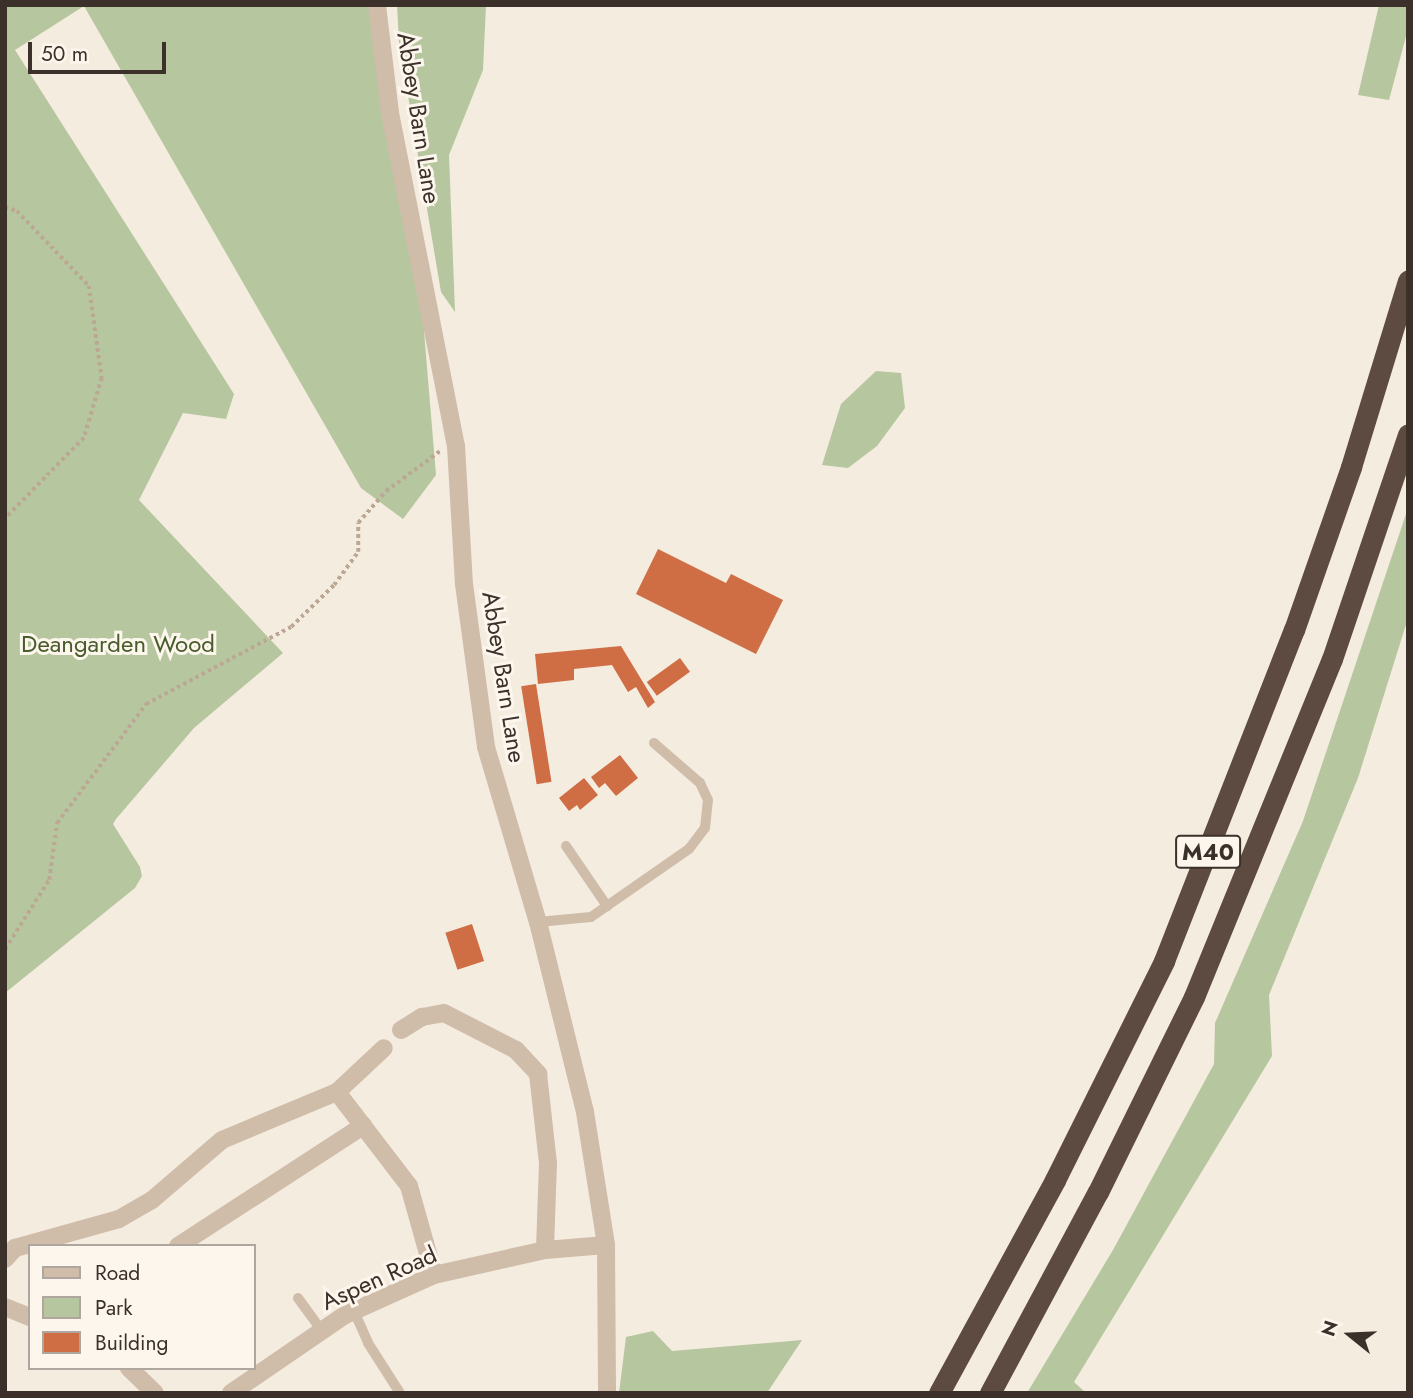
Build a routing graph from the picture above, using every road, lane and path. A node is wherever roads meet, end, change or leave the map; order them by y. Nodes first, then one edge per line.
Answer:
1 (377, 5) edge
2 (5, 207) edge
3 (1408, 281) edge
4 (1408, 435) edge
5 (456, 446) junction
6 (5, 519) edge
7 (654, 743) dead end
8 (566, 846) dead end
9 (607, 906) junction
10 (538, 922) junction
11 (5, 949) edge
12 (401, 1030) dead end
13 (384, 1048) dead end
14 (337, 1092) junction
15 (363, 1126) junction
16 (28, 1244) edge
17 (29, 1244) edge
18 (181, 1244) edge
19 (606, 1245) junction
20 (545, 1250) junction
21 (5, 1259) edge
22 (434, 1275) junction
23 (298, 1298) dead end
24 (5, 1307) edge
25 (354, 1311) junction
26 (28, 1316) edge
27 (322, 1331) junction
28 (131, 1370) edge
29 (155, 1393) edge
30 (231, 1393) edge
31 (400, 1393) edge
32 (607, 1393) edge
33 (939, 1393) edge
34 (990, 1393) edge

1 - 5 street, Abbey Barn Lane
2 - 6 path
3 - 33 highway, M40
4 - 34 highway, M40
5 - 10 street, Abbey Barn Lane
5 - 11 path
7 - 9 lane
8 - 9 lane
9 - 10 lane
10 - 19 street, Abbey Barn Lane
12 - 20 street
13 - 14 street
14 - 15 street
14 - 17 street
15 - 18 street
15 - 22 street
16 - 21 street
19 - 20 street, Aspen Road
19 - 32 street, Abbey Barn Lane
20 - 22 street, Aspen Road
22 - 25 street, Aspen Road
23 - 27 lane
24 - 26 street
25 - 27 street, Aspen Road
25 - 31 lane
27 - 30 street, Aspen Road
28 - 29 street

